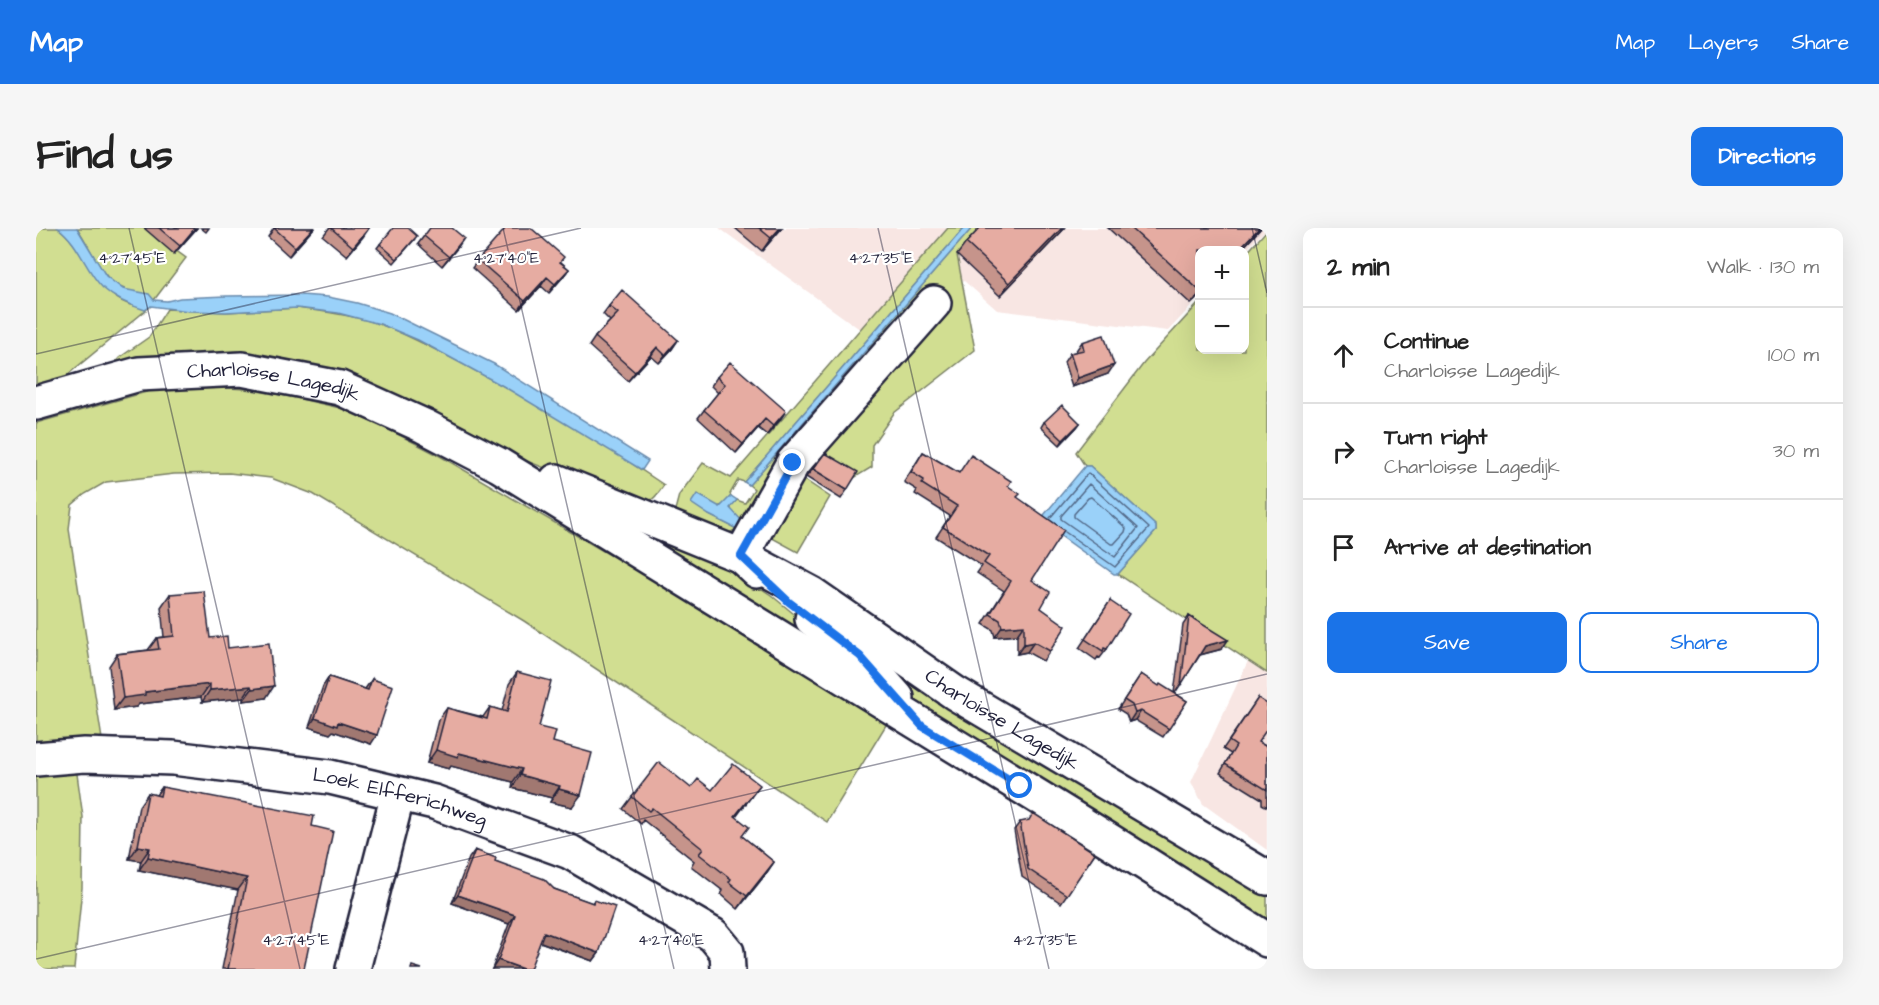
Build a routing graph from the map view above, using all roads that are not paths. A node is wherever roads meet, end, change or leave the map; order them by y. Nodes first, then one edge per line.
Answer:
1 (934, 303) dead end
2 (36, 403) edge
3 (499, 465) junction
4 (741, 556) junction
5 (922, 726) junction
6 (36, 759) edge
7 (398, 794) junction
8 (1267, 878) edge
9 (1267, 940) edge
10 (727, 961) edge
11 (353, 969) edge

1 - 4 street
2 - 3 street, Charloisse Lagedijk
3 - 4 street, Charloisse Lagedijk
3 - 5 street, Charloisse Lagedijk
4 - 5 street, Charloisse Lagedijk
4 - 8 street, Charloisse Lagedijk
5 - 9 street, Charloisse Lagedijk
6 - 7 street, Loek Elfferichweg
7 - 10 street, Loek Elfferichweg
7 - 11 street

